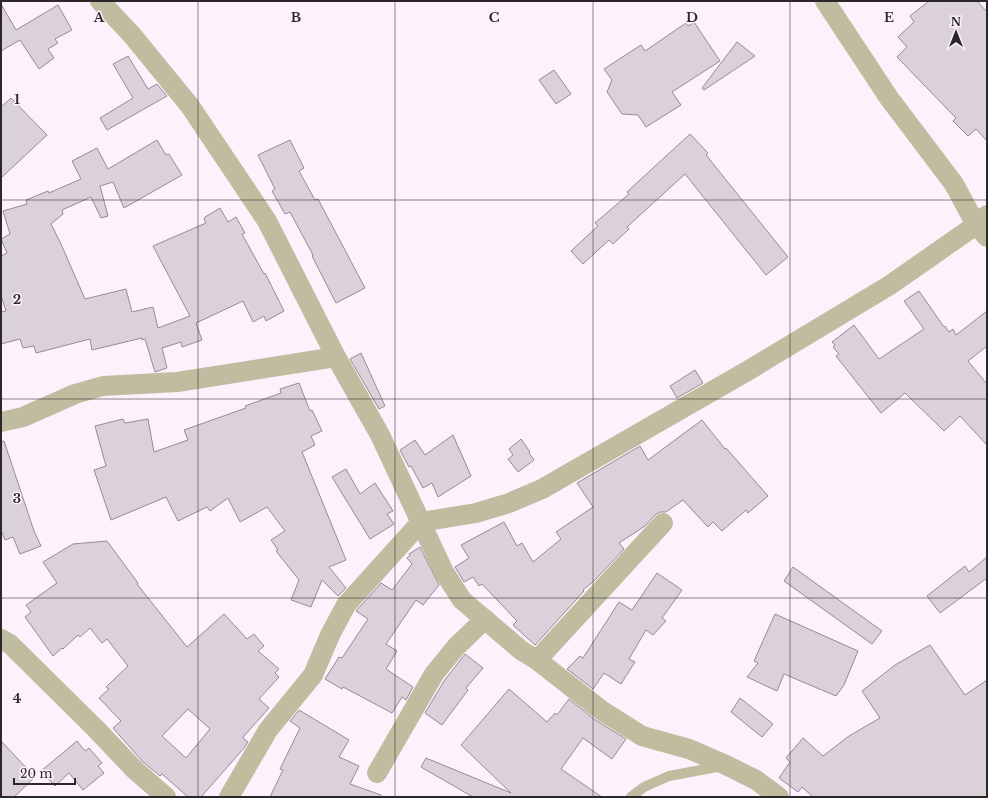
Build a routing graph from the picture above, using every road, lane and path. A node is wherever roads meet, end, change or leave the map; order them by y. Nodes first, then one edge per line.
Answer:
1 (100, 1) edge
2 (825, 1) edge
3 (983, 226) edge
4 (336, 357) junction
5 (1, 422) edge
6 (421, 522) junction
7 (663, 523) dead end
8 (484, 619) junction
9 (1, 639) edge
10 (537, 660) junction
11 (726, 765) junction
12 (377, 773) dead end
13 (166, 797) edge
14 (229, 797) edge
15 (631, 797) edge
16 (779, 797) edge

1 - 4 street
2 - 3 street
3 - 6 street
4 - 5 street
4 - 6 street
6 - 8 street
6 - 14 street
7 - 10 street
8 - 10 street
8 - 12 street
9 - 13 street
10 - 11 street
11 - 15 lane
11 - 16 street

